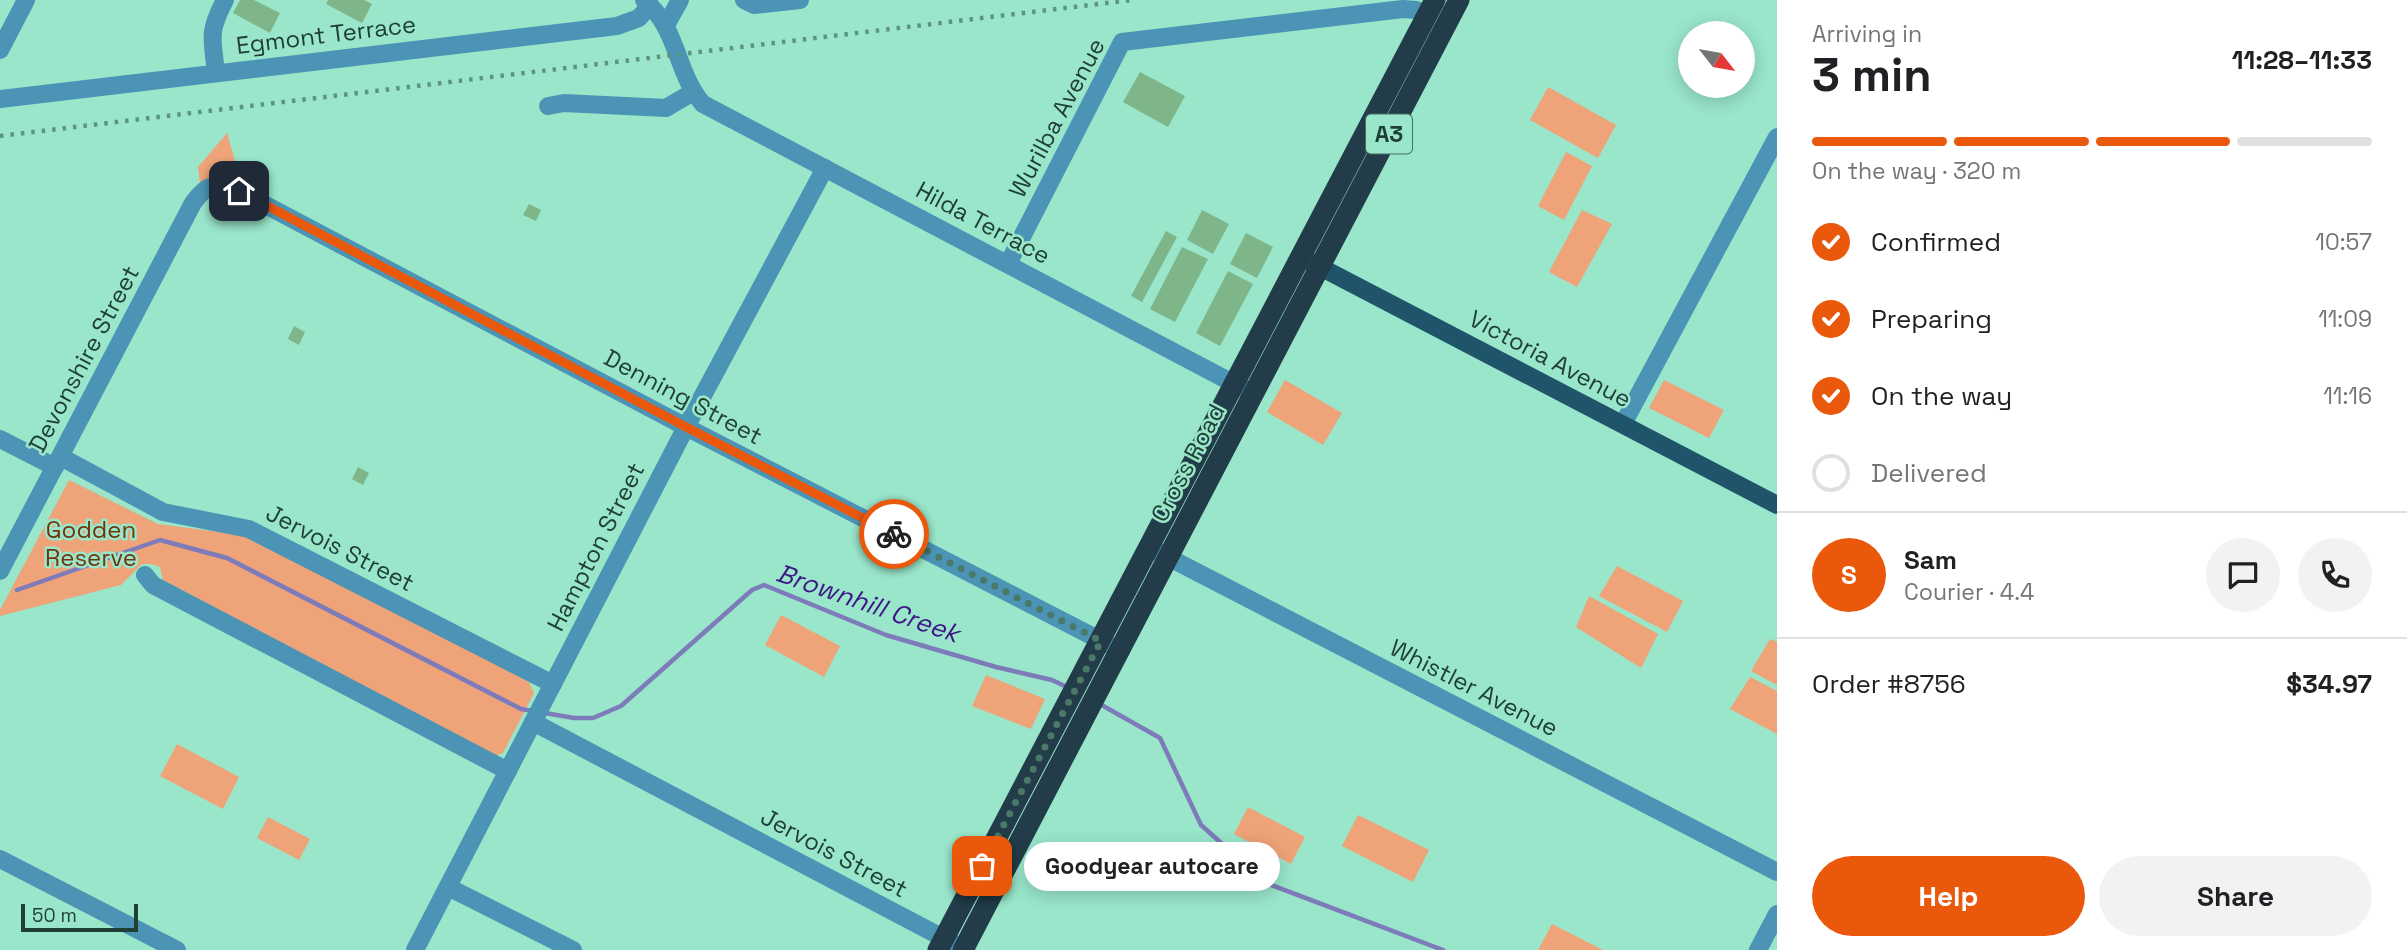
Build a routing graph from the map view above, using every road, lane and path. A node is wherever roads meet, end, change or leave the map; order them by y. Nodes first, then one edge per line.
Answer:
1 (26, 0) edge
2 (225, 0) edge
3 (680, 0) edge
4 (744, 0) edge
5 (800, 0) edge
6 (1464, 1) edge
7 (647, 3) edge
8 (1431, 7) edge
9 (666, 24) junction
10 (0, 50) edge
11 (216, 72) junction
12 (693, 92) junction
13 (0, 99) edge
14 (548, 106) dead end
15 (1777, 137) edge
16 (825, 168) junction
17 (223, 185) joint
18 (1301, 257) junction
19 (1008, 264) junction
20 (1321, 266) junction
21 (1234, 384) junction
22 (1254, 394) junction
23 (1623, 424) junction
24 (686, 427) junction
25 (0, 439) edge
26 (58, 462) junction
27 (1777, 505) edge
28 (1149, 547) junction
29 (1168, 558) junction
30 (0, 571) edge
31 (145, 575) dead end
32 (1101, 641) junction
33 (1121, 651) junction
34 (552, 684) junction
35 (536, 715) junction
36 (508, 771) junction
37 (0, 859) edge
38 (1777, 872) edge
39 (448, 887) junction
40 (1777, 914) edge
41 (942, 944) edge
42 (177, 950) edge
43 (415, 950) edge
44 (573, 950) edge
45 (964, 950) edge
46 (1758, 950) edge

1 - 10 street
2 - 11 street
3 - 9 street
4 - 5 street
6 - 20 highway, Cross Road / A3
7 - 9 street
7 - 11 street, Egmont Terrace
8 - 18 highway, Cross Road / A3
8 - 19 street, Wurilba Avenue
9 - 12 street
11 - 13 street, Egmont Terrace
12 - 14 street
12 - 16 street, Hilda Terrace
15 - 23 street
16 - 19 street, Hilda Terrace
16 - 24 street, Hampton Street
17 - 24 street, Denning Street
17 - 26 street, Devonshire Street
18 - 20 main road, Victoria Avenue
18 - 21 highway, Cross Road / A3
19 - 21 street, Hilda Terrace
20 - 22 highway, Cross Road / A3
20 - 23 main road, Victoria Avenue
21 - 22 street, Hilda Terrace
21 - 28 highway, Cross Road / A3
22 - 29 highway, Cross Road / A3
23 - 27 main road, Victoria Avenue
24 - 32 street, Denning Street
24 - 34 street, Hampton Street
25 - 26 street, Jervois Street
26 - 30 street, Devonshire Street
26 - 34 street, Jervois Street
28 - 29 street, Whistler Avenue
28 - 32 highway, Cross Road / A3
29 - 33 highway, Cross Road / A3
29 - 38 street, Whistler Avenue
31 - 36 street
32 - 33 street, Denning Street
32 - 41 highway, Cross Road / A3
33 - 45 highway, Cross Road / A3
34 - 35 street, Hampton Street
35 - 36 street, Hampton Street
35 - 41 street, Jervois Street
36 - 39 street, Hampton Street
37 - 42 street
39 - 43 street, Hampton Street
39 - 44 street
40 - 46 street
41 - 45 street, Jervois Street

